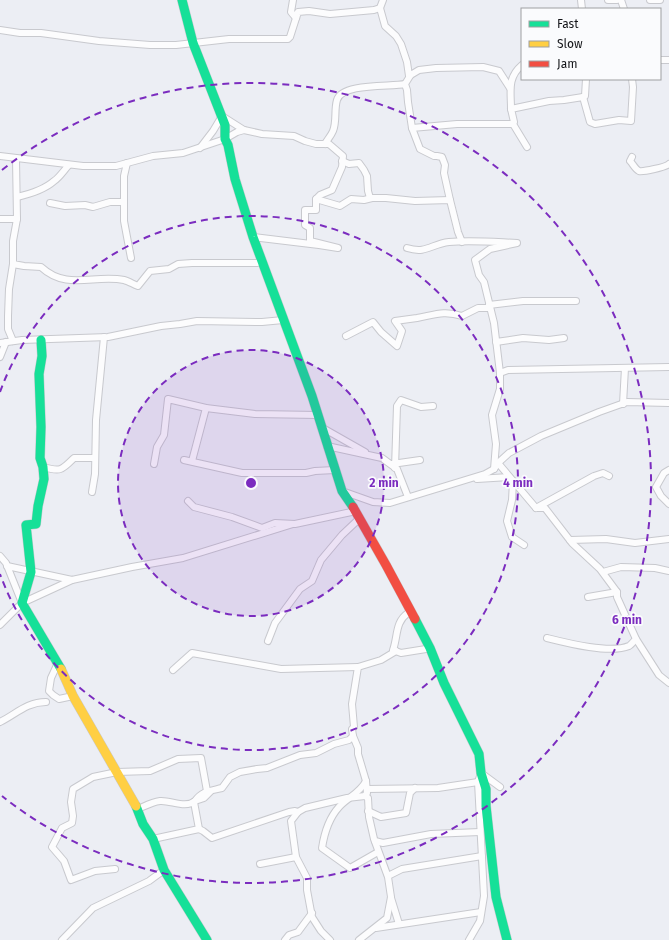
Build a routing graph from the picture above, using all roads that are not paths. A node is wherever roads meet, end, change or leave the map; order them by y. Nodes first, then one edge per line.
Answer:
1 (182, 0) edge
2 (293, 0) edge
3 (383, 0) edge
4 (608, 0) edge
5 (617, 0) edge
6 (650, 0) edge
7 (660, 0) edge
8 (380, 8) junction
9 (296, 18) junction
10 (0, 30) edge
11 (193, 43) junction
12 (521, 66) edge
13 (410, 76) junction
14 (586, 80) edge
15 (632, 80) edge
16 (405, 84) junction
17 (510, 88) junction
18 (583, 97) junction
19 (511, 109) junction
20 (222, 116) junction
21 (512, 124) junction
22 (412, 128) junction
23 (244, 130) junction
24 (225, 139) junction
25 (325, 144) junction
26 (527, 147) dead end
27 (200, 148) junction
28 (0, 156) edge
29 (632, 157) dead end
30 (16, 159) junction
31 (342, 161) junction
32 (127, 163) junction
33 (669, 164) edge
34 (69, 165) junction
35 (17, 197) junction
36 (370, 198) junction
37 (316, 199) junction
38 (450, 200) junction
39 (124, 202) junction
40 (50, 204) dead end
41 (0, 218) edge
42 (17, 219) junction
43 (253, 237) junction
44 (462, 242) junction
45 (407, 248) dead end
46 (131, 258) dead end
47 (262, 261) junction
48 (13, 264) junction
49 (576, 301) dead end
50 (490, 306) junction
51 (283, 320) junction
52 (346, 336) dead end
53 (104, 337) junction
54 (564, 338) dead end
55 (41, 340) junction
56 (6, 342) edge
57 (496, 342) junction
58 (0, 357) edge
59 (625, 368) junction
60 (669, 368) edge
61 (500, 373) junction
62 (623, 404) junction
63 (668, 405) edge
64 (433, 406) dead end
65 (206, 408) junction
66 (318, 415) junction
67 (321, 427) junction
68 (327, 446) junction
69 (369, 455) junction
70 (95, 458) junction
71 (184, 460) dead end
72 (420, 460) dead end
73 (192, 461) junction
74 (498, 463) junction
75 (154, 464) dead end
76 (394, 465) junction
77 (43, 467) junction
78 (494, 468) junction
79 (334, 470) junction
80 (669, 470) edge
81 (609, 476) dead end
82 (469, 479) junction
83 (511, 479) junction
84 (342, 490) junction
85 (92, 492) dead end
86 (408, 497) junction
87 (188, 501) dead end
88 (669, 504) edge
89 (536, 508) junction
90 (358, 514) junction
91 (293, 524) junction
92 (669, 539) edge
93 (570, 540) junction
94 (524, 545) dead end
95 (0, 557) edge
96 (7, 566) junction
97 (669, 571) edge
98 (31, 572) junction
99 (603, 572) junction
100 (72, 580) junction
101 (618, 592) junction
102 (588, 597) dead end
103 (22, 603) junction
104 (408, 613) dead end
105 (0, 625) edge
106 (547, 638) dead end
107 (268, 640) dead end
108 (636, 640) junction
109 (426, 648) dead end
110 (396, 651) junction
111 (58, 663) junction
112 (358, 667) junction
113 (173, 670) dead end
114 (669, 683) edge
115 (49, 691) junction
116 (73, 696) junction
117 (59, 699) junction
118 (46, 702) junction
119 (0, 722) edge
120 (353, 736) junction
121 (117, 772) junction
122 (481, 773) junction
123 (366, 781) junction
124 (478, 782) junction
125 (500, 787) dead end
126 (367, 788) junction
127 (415, 788) junction
128 (209, 791) junction
129 (365, 796) junction
130 (352, 797) junction
131 (195, 802) junction
132 (138, 809) junction
133 (368, 811) junction
134 (298, 812) junction
135 (199, 830) junction
136 (480, 832) junction
137 (153, 839) junction
138 (374, 841) junction
139 (378, 852) junction
140 (482, 856) junction
141 (296, 857) junction
142 (260, 864) dead end
143 (115, 869) dead end
144 (164, 870) junction
145 (388, 876) junction
146 (391, 897) junction
147 (481, 912) junction
148 (312, 913) junction
149 (399, 924) junction
150 (374, 929) junction
151 (62, 940) edge
152 (207, 940) edge
153 (285, 940) edge
154 (330, 940) edge
155 (359, 940) edge
156 (469, 940) edge
157 (507, 940) edge

1 - 11 street
2 - 9 street
3 - 8 street
4 - 5 street
6 - 7 street
8 - 9 street
8 - 13 street
9 - 11 street
10 - 11 street
11 - 20 street
12 - 17 street
13 - 16 street
13 - 17 street
14 - 18 street
15 - 18 street
16 - 22 street
16 - 25 street
17 - 19 street
18 - 19 street
19 - 21 street
20 - 23 street
20 - 24 street
20 - 27 street
21 - 22 street
21 - 26 street
22 - 38 street
23 - 24 street
23 - 25 street
24 - 27 street
24 - 43 street
25 - 31 street
27 - 32 street
28 - 30 street
29 - 33 street
30 - 34 street
30 - 35 street
31 - 36 street
31 - 37 street
32 - 34 street
32 - 39 street
34 - 35 street
35 - 42 street
36 - 37 street
36 - 38 street
37 - 43 street
38 - 44 street
39 - 40 street
39 - 46 street
41 - 42 street
42 - 48 street
43 - 47 street
44 - 45 street
44 - 50 street
47 - 48 street
47 - 51 street
48 - 56 street
49 - 50 street
50 - 52 street
50 - 57 street
51 - 53 street
51 - 66 street
53 - 55 street
53 - 70 street
54 - 57 street
55 - 56 street
55 - 77 street
56 - 58 street
57 - 61 street
59 - 60 street
59 - 61 street
59 - 62 street
61 - 78 street
62 - 63 street
62 - 74 street
64 - 76 street
65 - 66 street
65 - 73 street
65 - 75 street
66 - 67 street
67 - 68 street
67 - 69 street
68 - 69 street
68 - 79 street
69 - 76 street
70 - 77 street
70 - 85 street
71 - 73 street
72 - 76 street
73 - 79 street
74 - 78 street
74 - 83 street
76 - 86 street
77 - 98 street
78 - 82 street
79 - 84 street
80 - 88 street
81 - 89 street
82 - 83 street
82 - 86 street
83 - 89 street
83 - 94 street
84 - 86 street
84 - 90 street
87 - 91 street
89 - 93 street
90 - 91 street
90 - 107 street
90 - 122 street
91 - 100 street
92 - 93 street
93 - 99 street
95 - 96 street
96 - 98 street
96 - 103 street
97 - 99 street
98 - 100 street
98 - 103 street
99 - 101 street
100 - 103 street
101 - 102 street
101 - 108 street
103 - 105 street
103 - 111 street
104 - 110 street
106 - 108 street
108 - 114 street
109 - 110 street
110 - 112 street
111 - 115 street
111 - 116 street
112 - 113 street
112 - 120 street
115 - 117 street
115 - 118 street
116 - 117 street
116 - 121 street
117 - 118 street
118 - 119 street
120 - 123 street
120 - 128 street
121 - 128 street
121 - 132 street
121 - 143 street
122 - 124 street
122 - 125 street
122 - 157 street
123 - 126 street
123 - 130 street
124 - 127 street
124 - 136 street
126 - 127 street
126 - 129 street
127 - 133 street
128 - 131 street
129 - 130 street
129 - 133 street
130 - 134 street
130 - 139 street
131 - 132 street
131 - 135 street
132 - 137 street
133 - 138 street
134 - 135 street
134 - 141 street
135 - 137 street
136 - 138 street
136 - 140 street
137 - 144 street
138 - 139 street
139 - 145 street
140 - 145 street
140 - 147 street
141 - 142 street
141 - 148 street
144 - 151 street
144 - 152 street
145 - 146 street
146 - 149 street
146 - 150 street
147 - 149 street
147 - 156 street
148 - 153 street
148 - 154 street
149 - 150 street
150 - 155 street

